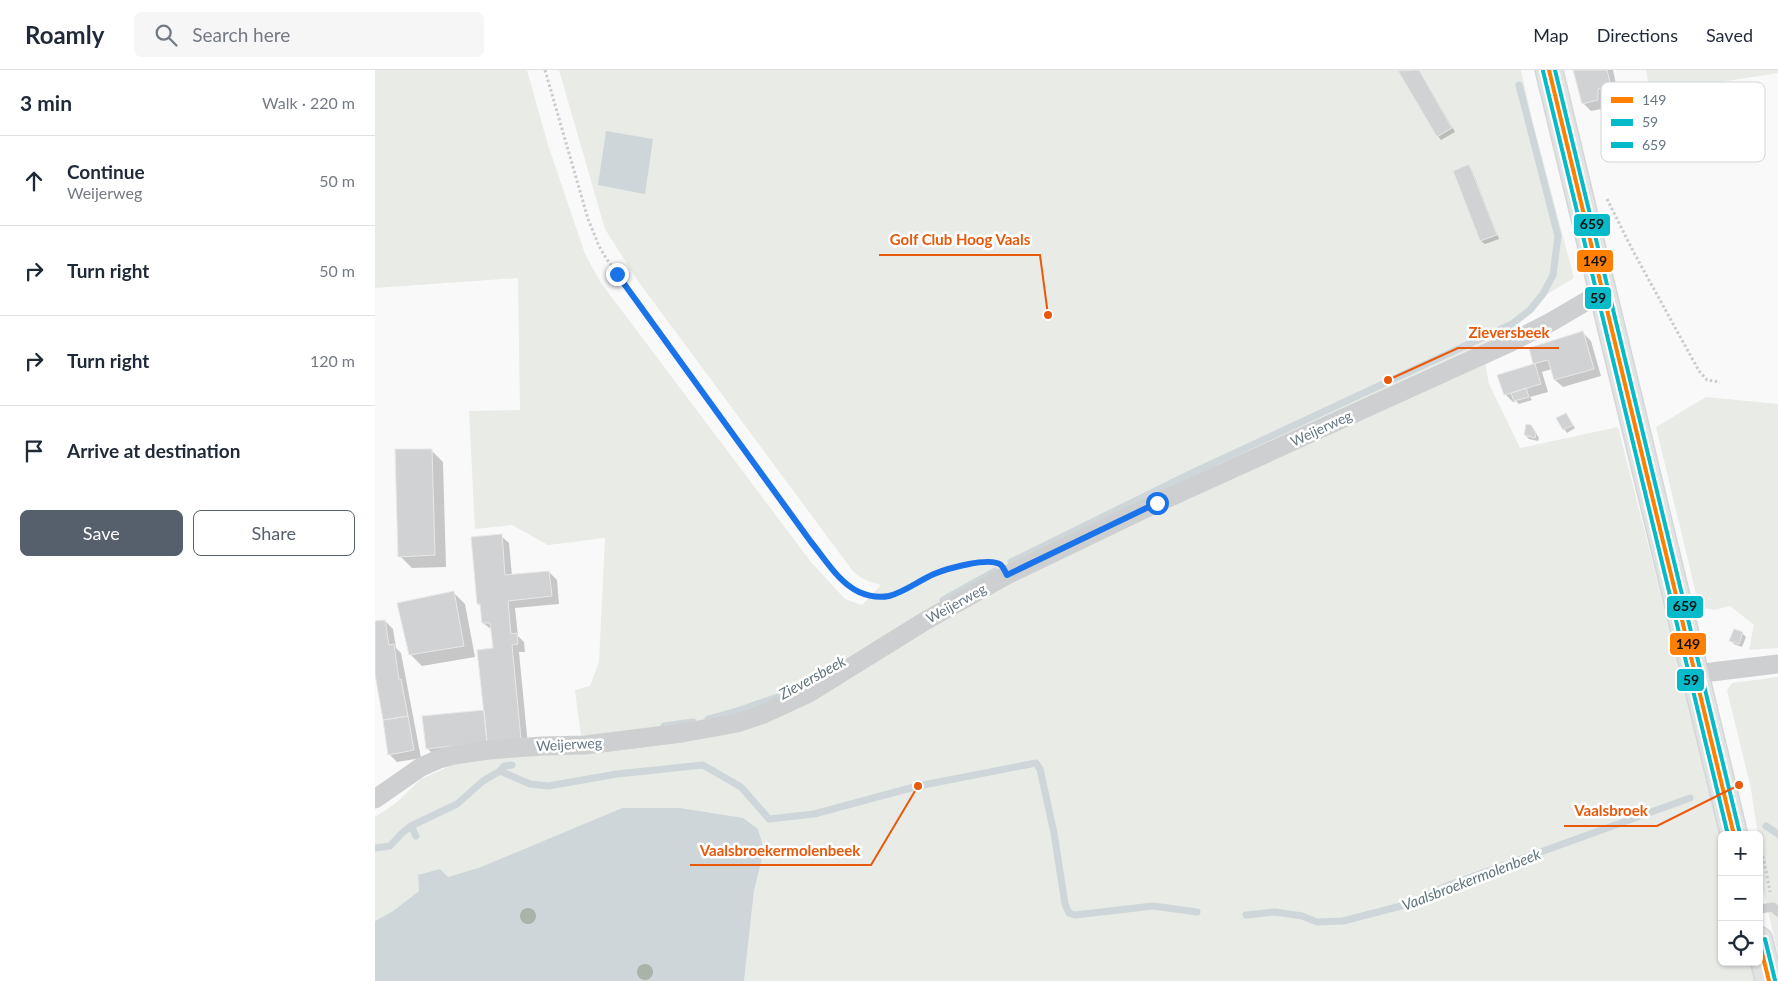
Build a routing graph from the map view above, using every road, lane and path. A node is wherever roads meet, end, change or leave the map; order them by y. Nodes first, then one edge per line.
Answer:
1 (545, 70) edge
2 (1549, 70) edge
3 (1575, 176) junction
4 (1602, 292) junction
5 (1720, 382) dead end
6 (1007, 575) junction
7 (1778, 664) edge
8 (1695, 674) junction
9 (375, 799) edge
10 (1733, 831) edge
11 (1763, 857) edge
12 (1763, 909) edge
13 (1776, 910) edge
14 (1763, 956) edge
15 (1769, 981) edge

1 - 6 path
2 - 3 street
3 - 4 street
3 - 5 path
4 - 6 street, Weijerweg
4 - 8 street
6 - 9 street, Weijerweg
7 - 8 street
8 - 10 street
11 - 13 path
12 - 13 lane
14 - 15 street

